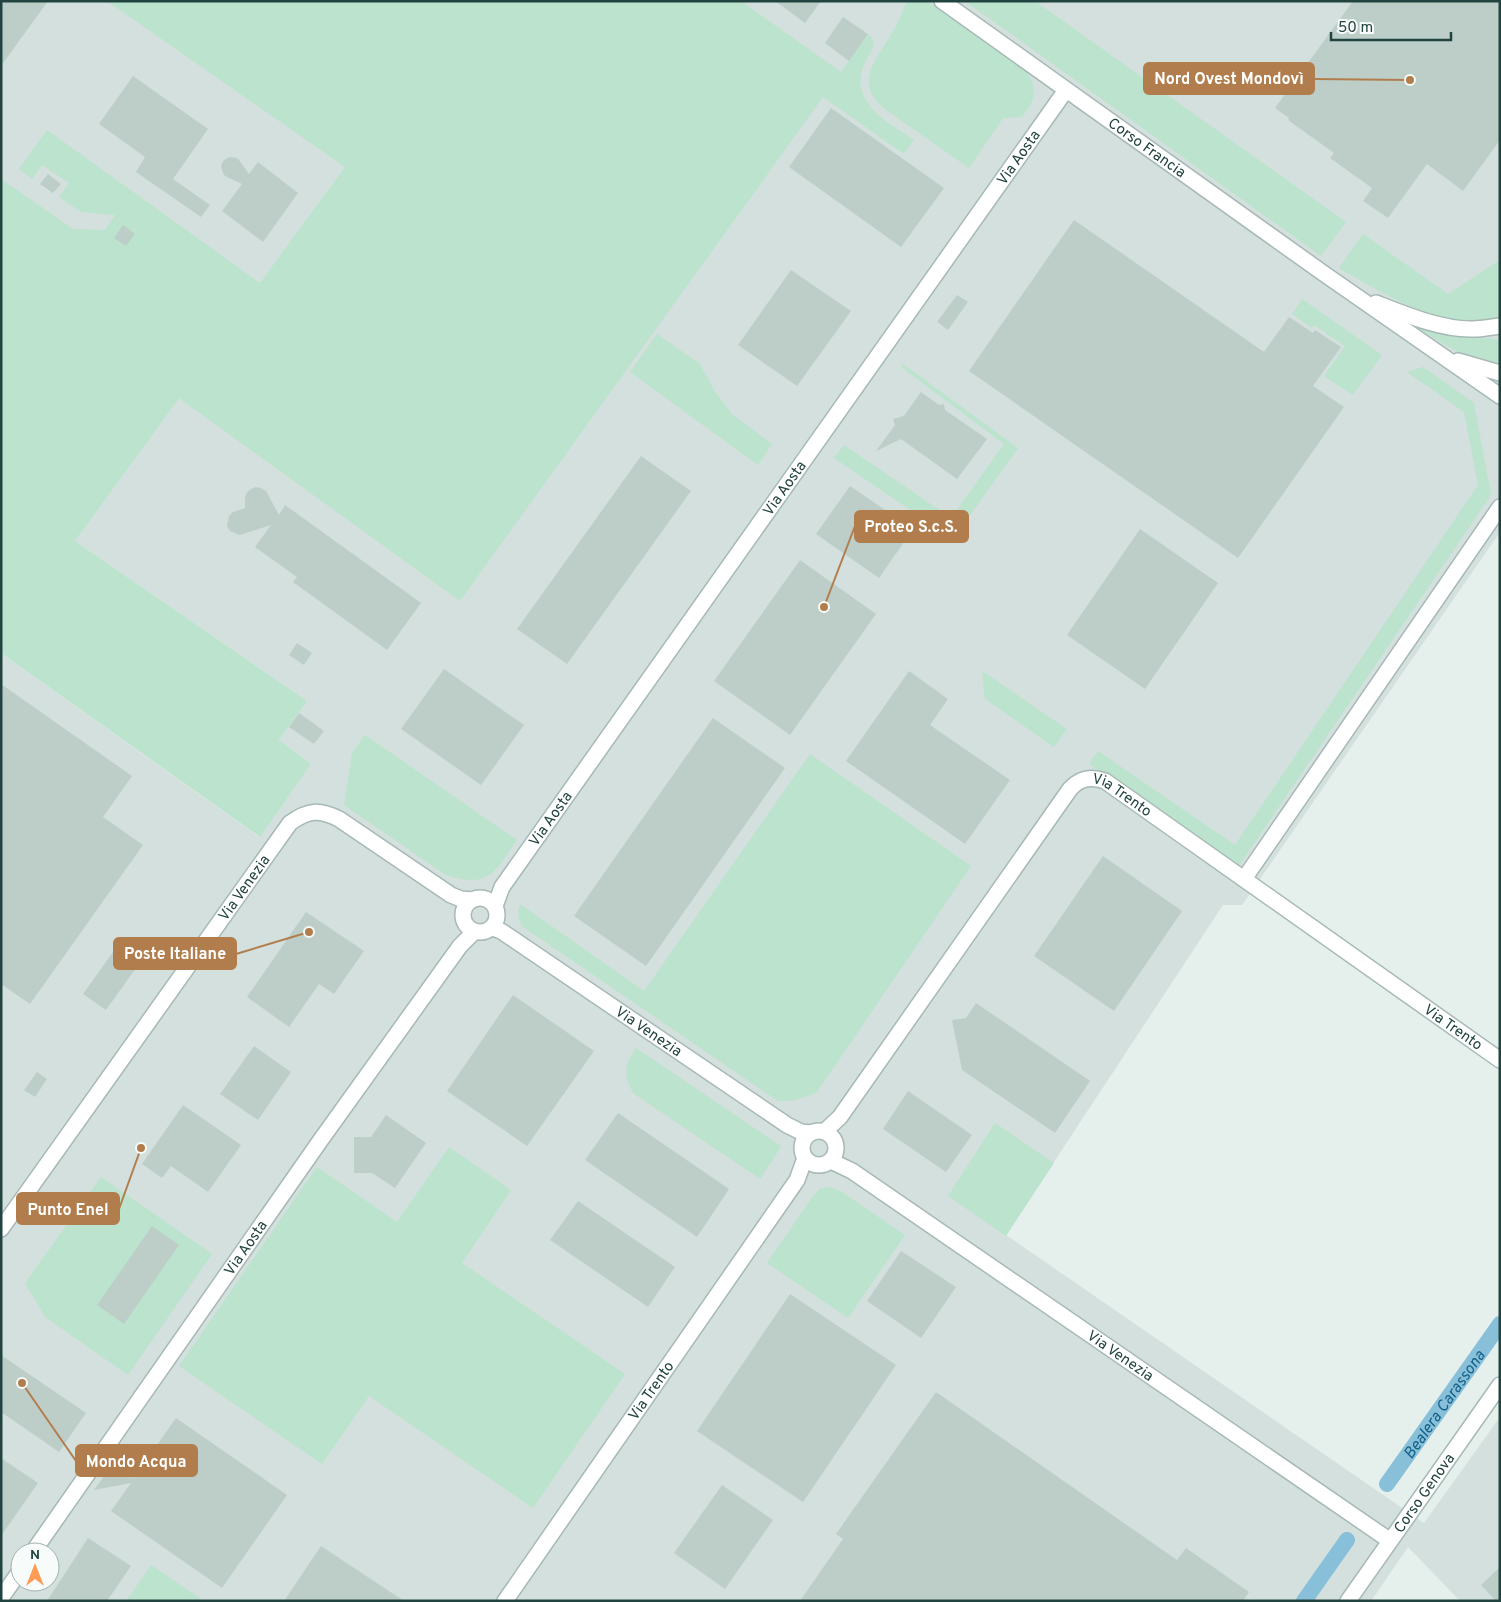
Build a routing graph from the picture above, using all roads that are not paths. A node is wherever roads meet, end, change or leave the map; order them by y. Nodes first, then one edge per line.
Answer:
1 (942, 1) edge
2 (1066, 90) junction
3 (1353, 295) junction
4 (1500, 326) edge
5 (1472, 329) junction
6 (1500, 334) edge
7 (1444, 357) junction
8 (1500, 373) edge
9 (1500, 396) edge
10 (1500, 507) edge
11 (1244, 879) junction
12 (481, 915) junction
13 (1500, 1060) edge
14 (820, 1148) junction
15 (1, 1229) edge
16 (1500, 1385) edge
17 (1389, 1540) junction
18 (40, 1542) edge
19 (10, 1585) edge
20 (1, 1598) edge
21 (505, 1601) edge
22 (1348, 1601) edge

1 - 2 street, Corso Francia
2 - 3 street, Corso Francia
2 - 12 street, Via Aosta
3 - 5 street, Corso Francia
3 - 7 street, Corso Francia
4 - 5 street, Corso Francia
5 - 6 street, Corso Francia
7 - 8 street, Corso Francia
7 - 9 street, Corso Francia
10 - 11 street
11 - 13 street, Via Trento
11 - 14 street, Via Trento
12 - 14 street, Via Venezia
12 - 15 street, Via Venezia
12 - 18 street, Via Aosta
14 - 17 street, Via Venezia
14 - 21 street, Via Trento
16 - 17 street, Corso Genova
17 - 22 street, Corso Genova
19 - 20 street

